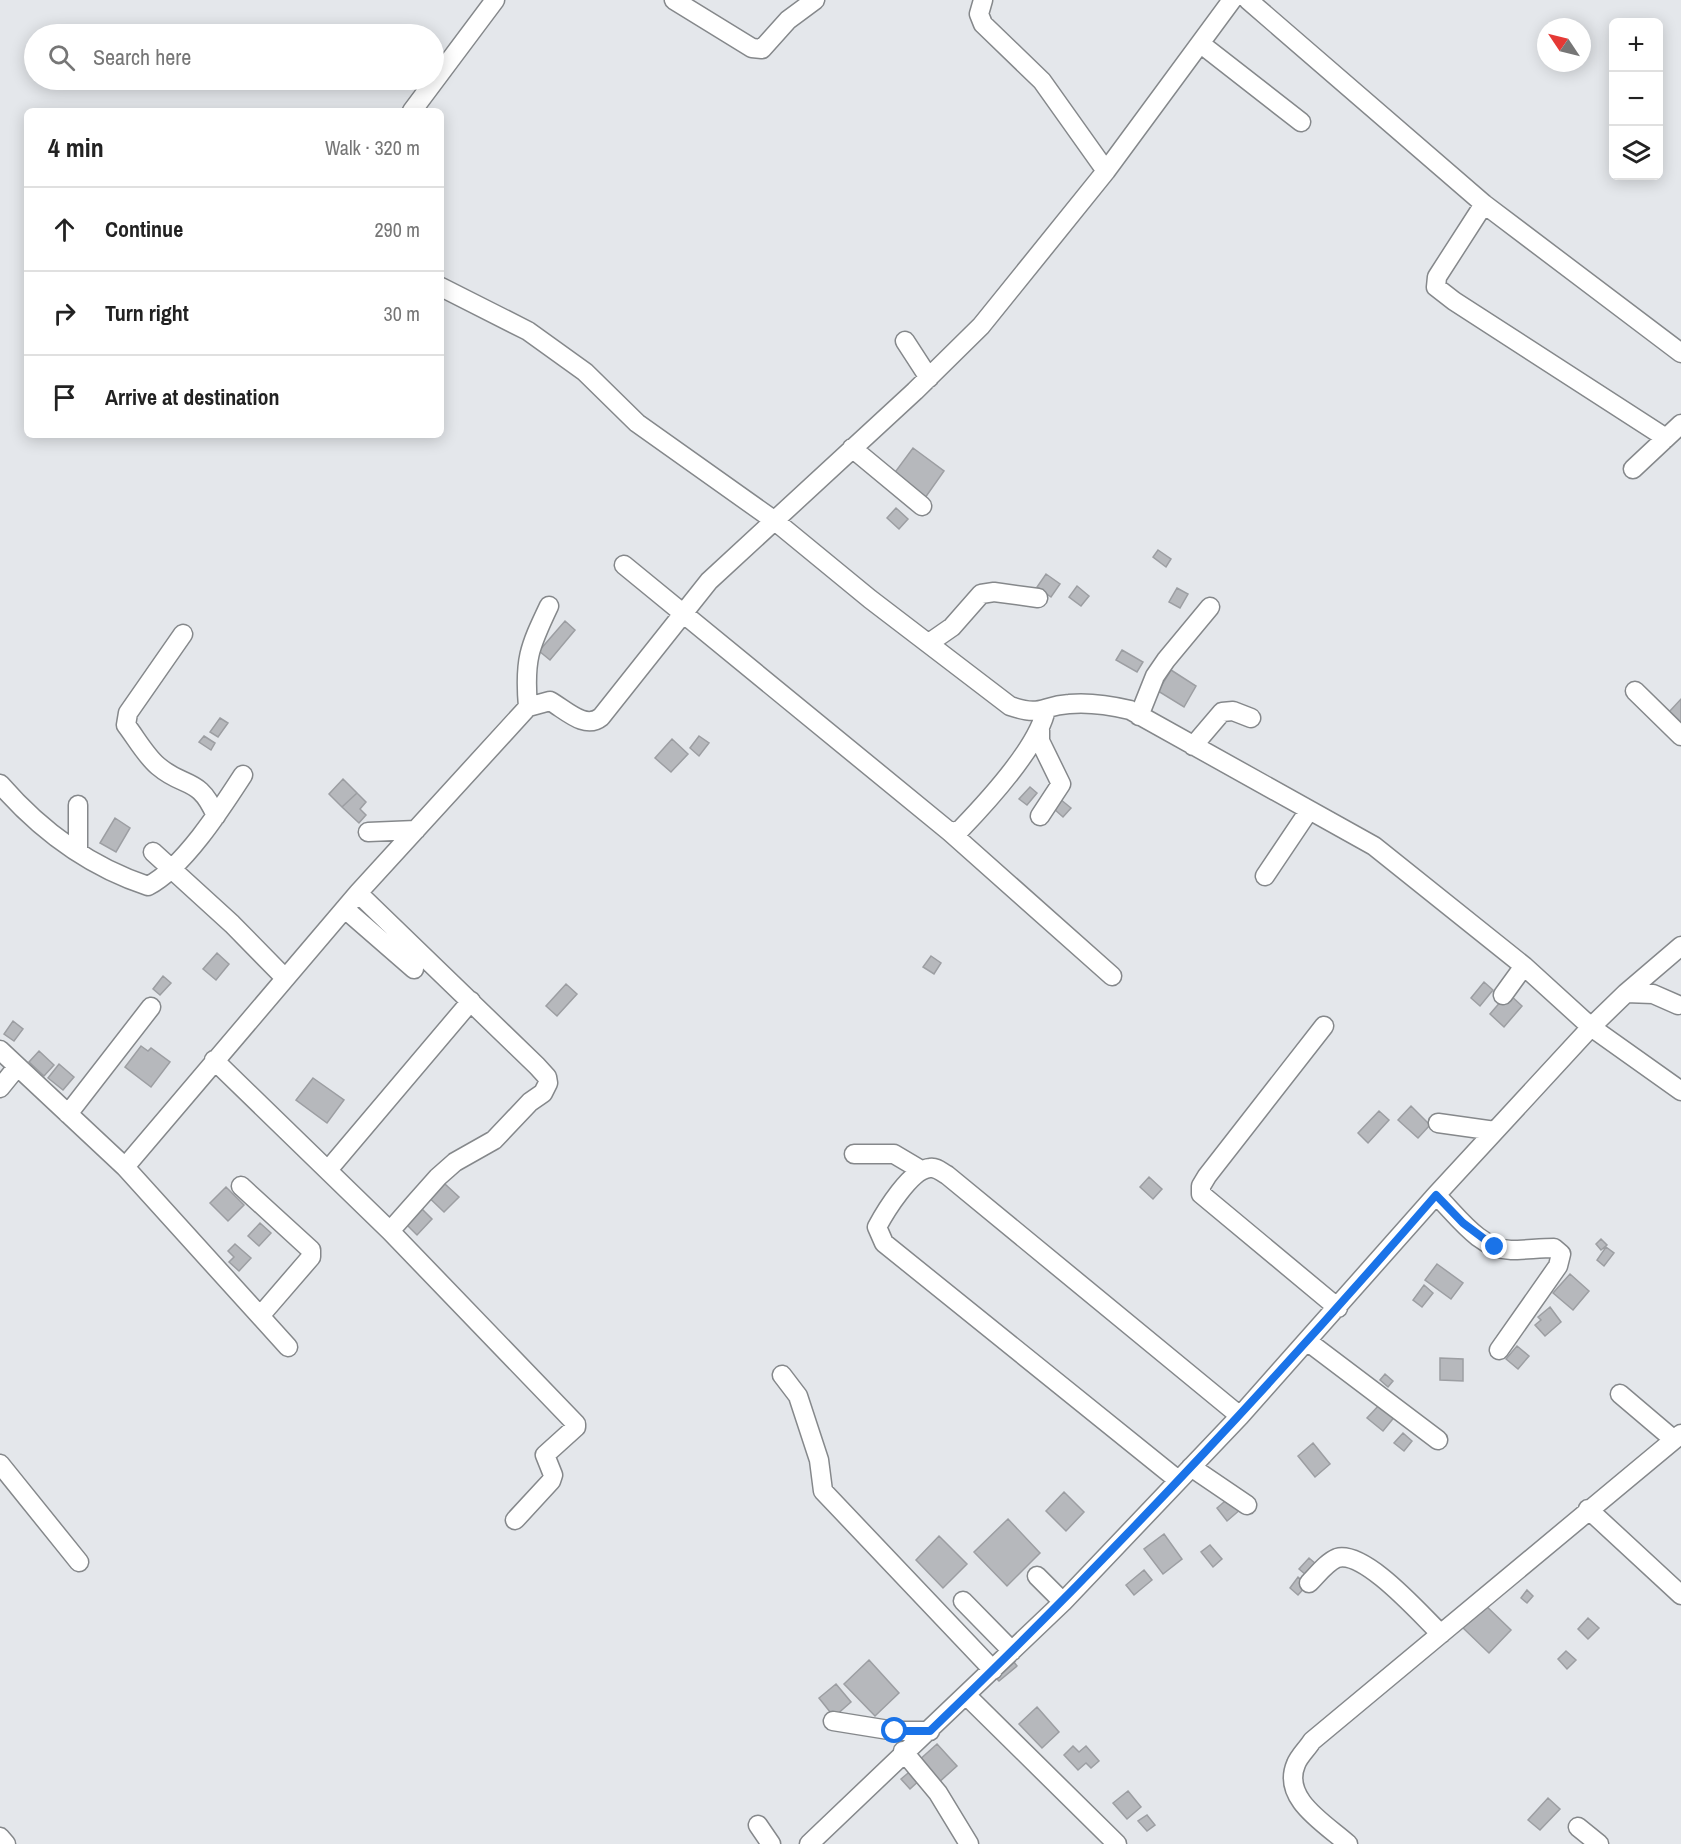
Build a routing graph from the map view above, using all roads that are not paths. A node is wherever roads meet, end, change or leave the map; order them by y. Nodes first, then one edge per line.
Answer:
1 (495, 0) edge
2 (674, 0) edge
3 (816, 0) edge
4 (983, 0) edge
5 (1232, 0) edge
6 (1248, 0) edge
7 (1201, 44) junction
8 (444, 68) edge
9 (428, 90) edge
10 (414, 108) edge
11 (1301, 122) dead end
12 (1106, 171) junction
13 (1484, 204) junction
14 (444, 289) edge
15 (905, 341) dead end
16 (1681, 353) edge
17 (929, 378) junction
18 (1681, 424) edge
19 (1666, 438) junction
20 (852, 448) junction
21 (1633, 469) dead end
22 (922, 506) dead end
23 (775, 521) junction
24 (624, 565) dead end
25 (1038, 598) dead end
26 (549, 606) dead end
27 (1210, 607) dead end
28 (683, 614) junction
29 (183, 634) dead end
30 (928, 643) junction
31 (1635, 691) dead end
32 (528, 707) junction
33 (1046, 709) junction
34 (1139, 716) junction
35 (1251, 718) dead end
36 (1040, 730) junction
37 (1681, 736) edge
38 (1193, 746) junction
39 (243, 775) dead end
40 (0, 784) edge
41 (78, 806) dead end
42 (1308, 812) junction
43 (216, 816) junction
44 (1040, 816) dead end
45 (416, 830) junction
46 (950, 831) junction
47 (368, 832) dead end
48 (78, 852) junction
49 (153, 852) dead end
50 (172, 869) junction
51 (1265, 876) dead end
52 (358, 893) junction
53 (345, 909) junction
54 (1681, 946) edge
55 (1524, 966) junction
56 (414, 969) dead end
57 (1112, 976) dead end
58 (285, 978) junction
59 (1626, 993) junction
60 (1503, 995) dead end
61 (471, 1001) junction
62 (1678, 1005) dead end
63 (151, 1007) dead end
64 (1324, 1026) dead end
65 (1591, 1027) junction
66 (0, 1050) edge
67 (214, 1060) junction
68 (17, 1067) junction
69 (0, 1088) edge
70 (1681, 1091) edge
71 (68, 1114) junction
72 (1438, 1123) dead end
73 (1494, 1131) junction
74 (854, 1154) dead end
75 (125, 1167) junction
76 (328, 1170) junction
77 (921, 1170) junction
78 (241, 1186) dead end
79 (1436, 1195) junction
80 (390, 1231) junction
81 (1338, 1308) junction
82 (260, 1316) junction
83 (1306, 1341) junction
84 (288, 1347) dead end
85 (1499, 1350) dead end
86 (782, 1375) dead end
87 (1620, 1394) dead end
88 (1240, 1416) junction
89 (1677, 1436) edge
90 (1438, 1440) dead end
91 (0, 1464) edge
92 (1185, 1474) junction
93 (1247, 1505) dead end
94 (1588, 1509) junction
95 (515, 1520) dead end
96 (79, 1562) dead end
97 (1037, 1576) dead end
98 (1309, 1583) dead end
99 (1681, 1595) edge
100 (963, 1601) dead end
101 (1063, 1602) junction
102 (1441, 1634) junction
103 (1012, 1651) junction
104 (993, 1670) junction
105 (967, 1696) junction
106 (833, 1720) dead end
107 (930, 1731) junction
108 (903, 1751) junction
109 (758, 1825) dead end
110 (1578, 1827) dead end
111 (0, 1837) edge
112 (6, 1844) edge
113 (771, 1844) edge
114 (809, 1844) edge
115 (969, 1844) edge
116 (1117, 1844) edge
117 (1348, 1844) edge
118 (1599, 1844) edge

1 - 8 street
2 - 3 street
4 - 12 street
5 - 7 street
6 - 13 street
7 - 11 street
7 - 12 street
9 - 10 street
12 - 17 street
13 - 16 street
13 - 19 street
14 - 23 street
15 - 17 street
17 - 20 street
18 - 19 street
19 - 21 street
20 - 22 street
20 - 23 street
23 - 28 street
23 - 30 street
24 - 28 street
25 - 30 street
26 - 32 street
27 - 34 street
28 - 32 street
28 - 46 street
29 - 43 street
30 - 33 street
31 - 37 street
32 - 45 street
33 - 34 street
33 - 36 street
34 - 38 street
35 - 38 street
36 - 44 street
36 - 46 street
38 - 42 street
39 - 43 street
40 - 48 street
41 - 48 street
42 - 51 street
42 - 55 street
43 - 50 street
45 - 47 street
45 - 52 street
46 - 57 street
48 - 50 street
49 - 50 street
50 - 58 street
52 - 53 street
52 - 61 street
53 - 56 street
53 - 58 street
54 - 59 street
55 - 60 street
55 - 65 street
58 - 67 street
59 - 62 street
59 - 65 street
61 - 76 street
61 - 80 street
63 - 71 street
64 - 81 street
65 - 70 street
65 - 73 street
66 - 68 street
67 - 75 street
67 - 76 street
68 - 69 street
68 - 71 street
71 - 75 street
72 - 73 street
73 - 79 street
74 - 77 street
75 - 82 street
76 - 80 street
77 - 88 street
77 - 92 street
78 - 82 street
79 - 81 street
79 - 85 street
80 - 95 street
81 - 83 street
82 - 84 street
83 - 88 street
83 - 90 street
86 - 104 street
87 - 89 street
88 - 92 street
89 - 94 street
91 - 96 street
92 - 93 street
92 - 101 street
94 - 99 street
94 - 102 street
97 - 101 street
98 - 102 street
100 - 103 street
101 - 103 street
102 - 117 street
103 - 104 street
104 - 105 street
105 - 107 street
105 - 116 street
106 - 107 street
107 - 108 street
108 - 114 street
108 - 115 street
109 - 113 street
110 - 118 street
111 - 112 street

